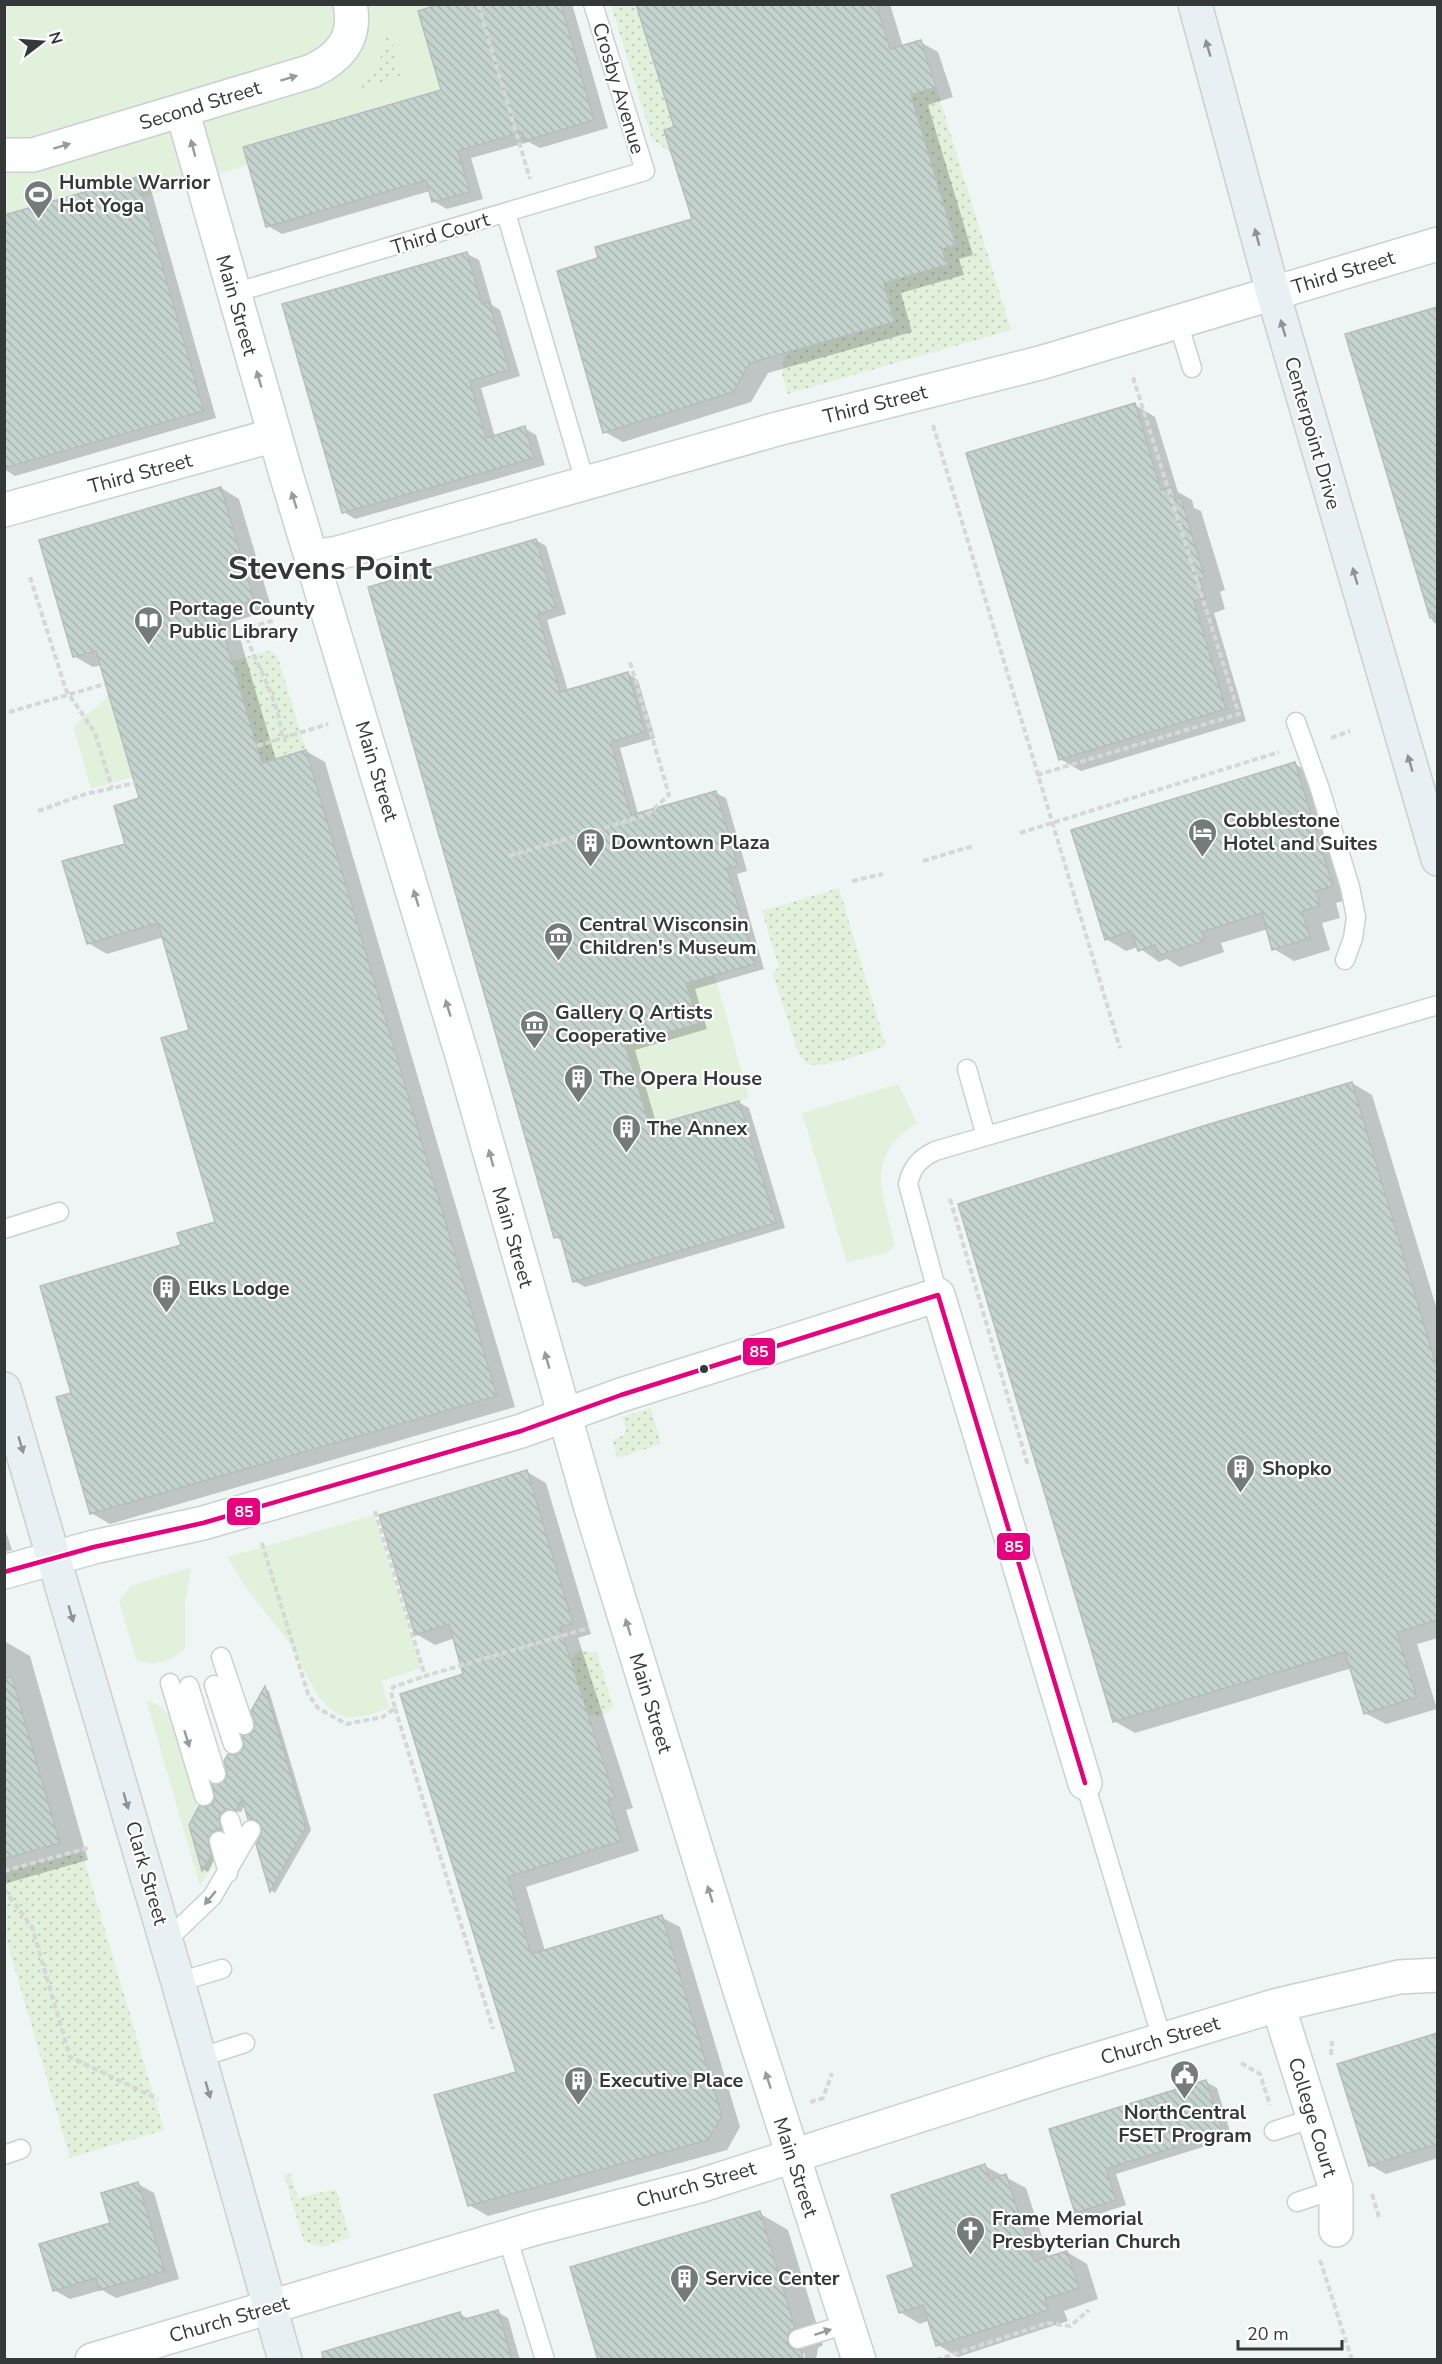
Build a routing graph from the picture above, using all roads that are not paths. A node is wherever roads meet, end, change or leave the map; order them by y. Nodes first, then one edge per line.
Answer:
1 (350, 4) edge
2 (593, 4) edge
3 (1195, 4) edge
4 (182, 110) junction
5 (4, 156) edge
6 (645, 171) joint
7 (506, 213) junction
8 (1437, 244) edge
9 (234, 293) junction
10 (1273, 293) junction
11 (1178, 322) junction
12 (1191, 368) dead end
13 (275, 435) junction
14 (585, 482) junction
15 (4, 510) edge
16 (311, 556) junction
17 (1296, 722) dead end
18 (1437, 859) edge
19 (1345, 960) dead end
20 (1437, 1005) edge
21 (967, 1069) dead end
22 (986, 1136) junction
23 (59, 1212) dead end
24 (4, 1229) edge
25 (938, 1295) junction
26 (4, 1389) edge
27 (564, 1416) junction
28 (54, 1558) junction
29 (4, 1572) edge
30 (221, 1657) dead end
31 (170, 1683) dead end
32 (214, 1685) dead end
33 (189, 1686) dead end
34 (244, 1725) dead end
35 (233, 1744) dead end
36 (216, 1774) dead end
37 (1085, 1783) joint
38 (204, 1796) dead end
39 (230, 1820) dead end
40 (251, 1830) dead end
41 (219, 1841) dead end
42 (239, 1849) junction
43 (228, 1873) junction
44 (166, 1941) junction
45 (222, 1969) dead end
46 (1437, 1975) edge
47 (178, 1982) junction
48 (1278, 2006) junction
49 (1162, 2039) junction
50 (245, 2043) dead end
51 (199, 2058) junction
52 (1313, 2118) junction
53 (1274, 2131) dead end
54 (792, 2156) junction
55 (1336, 2189) junction
56 (1297, 2202) dead end
57 (1336, 2230) dead end
58 (507, 2236) junction
59 (271, 2307) junction
60 (847, 2324) junction
61 (798, 2339) dead end
62 (92, 2360) edge
63 (285, 2360) edge
64 (545, 2360) edge
65 (859, 2360) edge

4 -> 1 street, Second Street
2 - 6 lane, Crosby Avenue
10 -> 3 main road, Centerpoint Drive
5 -> 4 street, Second Street
9 -> 4 street, Main Street
6 - 7 lane, Third Court
7 - 9 lane, Third Court
7 - 14 lane
8 - 10 street, Third Street
13 -> 9 street, Main Street
10 - 11 street, Third Street
18 -> 10 main road, Centerpoint Drive
11 - 12 lane
11 - 14 street, Third Street
13 - 15 street, Third Street
16 -> 13 street, Main Street
14 - 16 street, Third Street
27 -> 16 street, Main Street
17 - 19 lane
20 - 22 lane
21 - 22 lane
22 - 25 lane
23 - 24 lane
25 - 27 street
25 - 37 street
26 -> 28 main road, Clark Street
27 - 28 street
54 -> 27 street, Main Street
28 - 29 street
28 -> 44 main road, Clark Street
30 - 34 lane
31 -> 38 lane
32 - 35 lane
33 - 36 lane
37 - 49 lane
39 - 42 lane
40 - 42 lane
41 - 43 lane
42 - 43 lane
43 -> 44 lane
44 - 47 main road, Clark Street
45 - 47 lane
46 - 48 street, Church Street
47 - 51 main road, Clark Street
48 - 49 street, Church Street
48 - 52 street, College Court
49 - 54 street, Church Street
50 - 51 lane
51 -> 59 main road, Clark Street
52 - 53 lane
52 - 55 street, College Court
54 - 58 street, Church Street
54 - 60 street, Main Street
55 - 56 lane
55 - 57 street, College Court
58 - 59 street, Church Street
58 - 64 lane
59 - 62 street, Church Street
59 - 63 main road, Clark Street
61 -> 60 lane
60 - 65 street, Main Street

